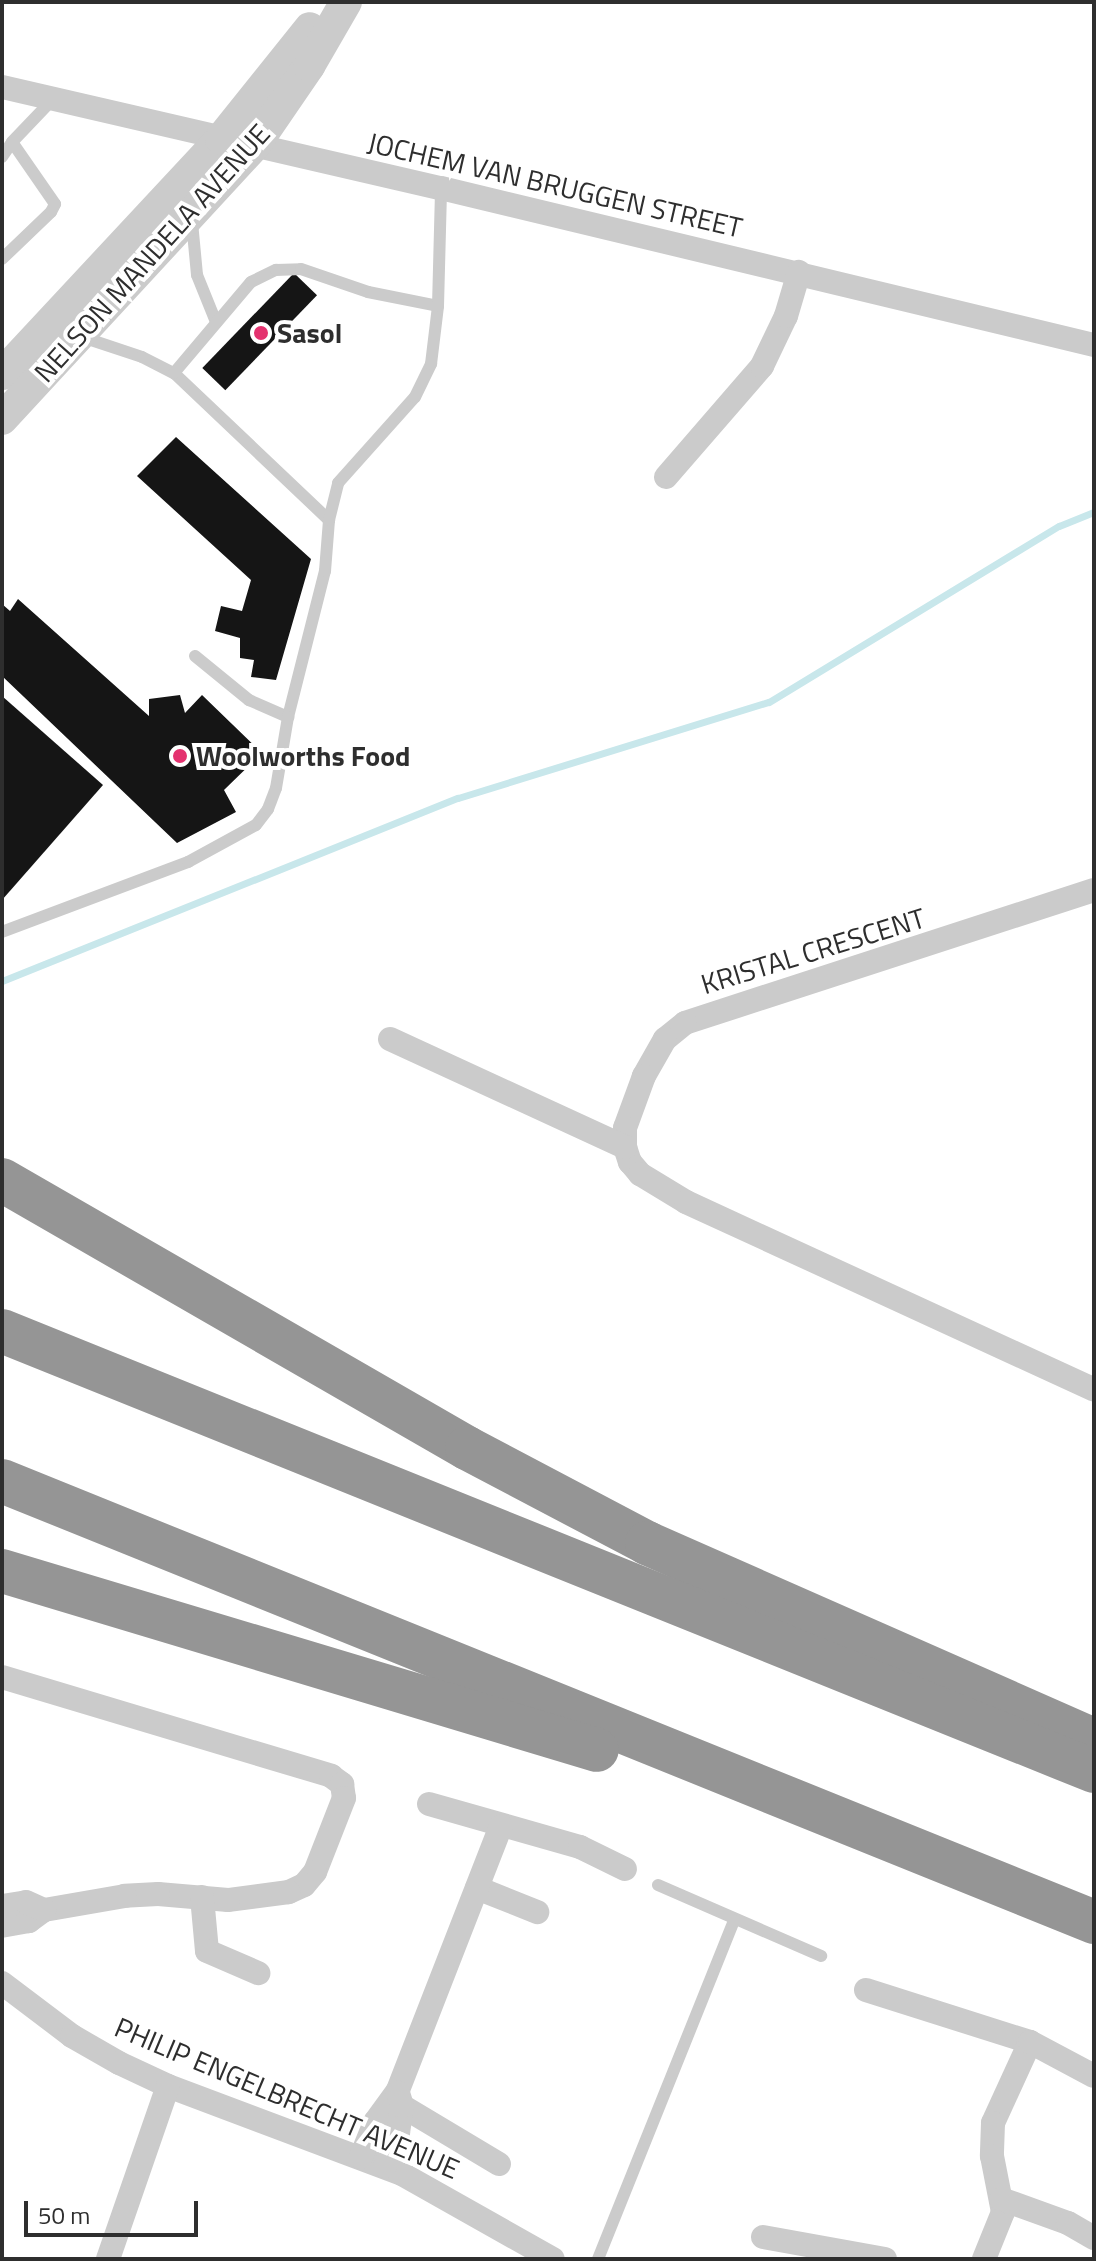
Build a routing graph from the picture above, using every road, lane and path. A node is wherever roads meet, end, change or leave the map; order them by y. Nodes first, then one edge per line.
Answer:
1 (328, 2) edge
2 (346, 2) edge
3 (2, 87) edge
4 (53, 99) junction
5 (221, 139) junction
6 (12, 142) junction
7 (255, 145) junction
8 (2, 157) edge
9 (441, 188) junction
10 (192, 215) junction
11 (2, 259) edge
12 (799, 272) junction
13 (438, 306) junction
14 (216, 322) junction
15 (79, 336) junction
16 (1094, 345) edge
17 (174, 373) junction
18 (2, 374) edge
19 (2, 419) edge
20 (666, 477) dead end
21 (329, 520) junction
22 (195, 656) dead end
23 (288, 717) junction
24 (1094, 890) edge
25 (2, 932) edge
26 (390, 1039) dead end
27 (625, 1147) junction
28 (2, 1180) edge
29 (2, 1331) edge
30 (1094, 1390) edge
31 (2, 1481) edge
32 (2, 1571) edge
33 (2, 1677) edge
34 (1094, 1740) edge
35 (1094, 1771) edge
36 (774, 1794) junction
37 (429, 1804) dead end
38 (501, 1826) junction
39 (625, 1869) dead end
40 (658, 1885) dead end
41 (477, 1888) junction
42 (202, 1897) junction
43 (2, 1906) edge
44 (44, 1910) junction
45 (537, 1912) dead end
46 (734, 1920) junction
47 (1094, 1922) edge
48 (2, 1926) edge
49 (821, 1956) dead end
50 (258, 1973) dead end
51 (2, 1983) edge
52 (866, 1990) dead end
53 (1030, 2042) junction
54 (1094, 2076) edge
55 (168, 2086) junction
56 (400, 2098) junction
57 (361, 2157) junction
58 (499, 2164) dead end
59 (385, 2166) junction
60 (1001, 2199) junction
61 (763, 2237) dead end
62 (1094, 2238) edge
63 (108, 2259) edge
64 (553, 2259) edge
65 (598, 2259) edge
66 (885, 2259) edge
67 (984, 2259) edge

1 - 5 street, NELSON MANDELA AVENUE
2 - 7 street, NELSON MANDELA AVENUE
3 - 4 street, JOCHEM VAN BRUGGEN STREET
4 - 5 street, JOCHEM VAN BRUGGEN STREET
4 - 6 lane
5 - 7 street, JOCHEM VAN BRUGGEN STREET
5 - 18 street, NELSON MANDELA AVENUE
6 - 8 lane
6 - 11 lane
7 - 9 street, JOCHEM VAN BRUGGEN STREET
7 - 10 street, NELSON MANDELA AVENUE
9 - 12 street, JOCHEM VAN BRUGGEN STREET
9 - 13 lane
10 - 14 lane
10 - 15 street, NELSON MANDELA AVENUE
12 - 16 street, JOCHEM VAN BRUGGEN STREET
12 - 20 street
13 - 14 lane
13 - 21 lane
14 - 17 lane
15 - 17 lane
15 - 19 street, NELSON MANDELA AVENUE
17 - 21 lane
21 - 23 lane
22 - 23 lane
23 - 25 lane
24 - 27 street, KRISTAL CRESCENT
26 - 27 street
27 - 30 street
28 - 34 highway
29 - 35 highway
31 - 36 highway
32 - 36 highway
33 - 42 street
36 - 47 highway
37 - 38 street
38 - 39 street
38 - 41 street
40 - 46 lane
41 - 45 street
41 - 56 street
42 - 44 street
42 - 50 street
43 - 44 street
44 - 48 street
46 - 49 lane
46 - 65 lane
51 - 55 street, PHILIP ENGELBRECHT AVENUE
52 - 53 street
53 - 54 street
53 - 60 street
55 - 57 street, PHILIP ENGELBRECHT AVENUE
55 - 63 street
56 - 57 street
56 - 58 street
56 - 59 street
57 - 59 street, PHILIP ENGELBRECHT AVENUE
59 - 64 street, PHILIP ENGELBRECHT AVENUE
60 - 62 street
60 - 67 street
61 - 66 street

